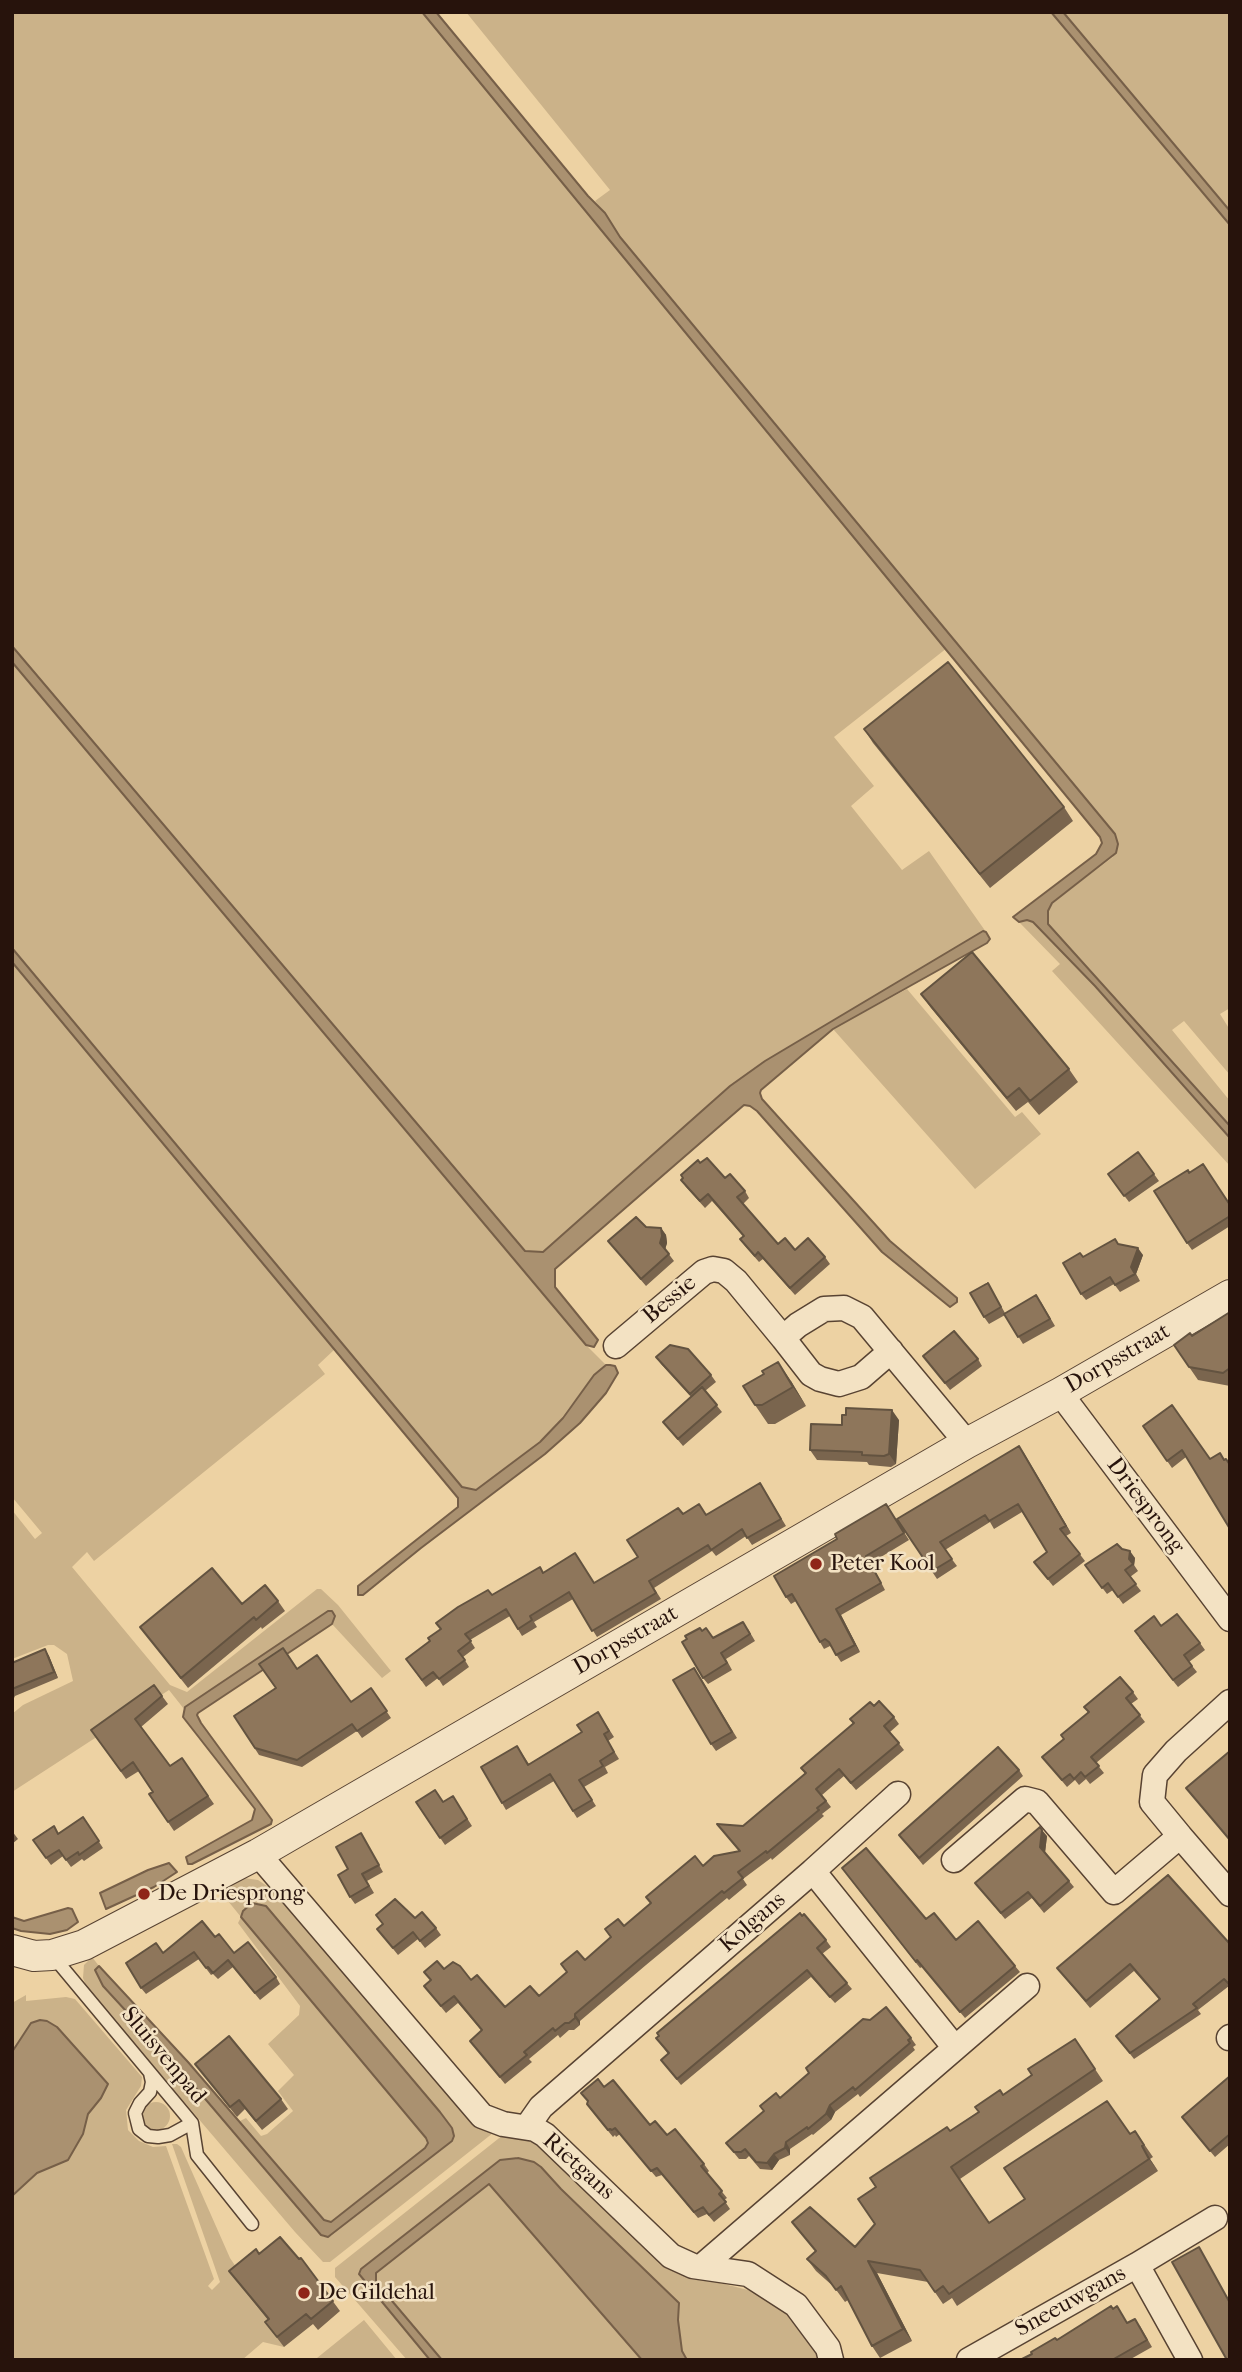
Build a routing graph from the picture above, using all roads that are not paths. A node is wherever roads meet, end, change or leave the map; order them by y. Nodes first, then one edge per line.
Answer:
1 (1230, 1295) edge
2 (783, 1338) junction
3 (617, 1346) dead end
4 (891, 1352) junction
5 (1060, 1393) junction
6 (967, 1443) junction
7 (1230, 1619) edge
8 (1230, 1702) edge
9 (898, 1794) dead end
10 (1180, 1836) junction
11 (258, 1854) junction
12 (954, 1860) dead end
13 (813, 1871) junction
14 (1230, 1894) edge
15 (12, 1950) edge
16 (52, 1955) junction
17 (1027, 1986) dead end
18 (955, 2048) junction
19 (150, 2073) junction
20 (191, 2123) junction
21 (527, 2127) junction
22 (1215, 2218) dead end
23 (252, 2224) dead end
24 (1137, 2265) junction
25 (701, 2267) junction
26 (831, 2360) edge
27 (969, 2360) edge
28 (1190, 2360) edge

1 - 5 street, Dorpsstraat
2 - 3 street, Bessie
2 - 4 street
2 - 4 street, Bessie
4 - 6 street
5 - 6 street, Dorpsstraat
5 - 7 street, Driesprong
6 - 11 street, Dorpsstraat
8 - 10 street
9 - 13 street, Kolgans
10 - 12 street
10 - 14 street
11 - 16 street, Dorpsstraat
11 - 21 street, Rietgans
13 - 18 street
13 - 21 street, Kolgans
15 - 16 street, Dorpsstraat
16 - 19 lane, Sluisvenpad
17 - 18 street
18 - 25 street
19 - 20 lane, Sluisvenpad
19 - 20 lane
20 - 23 lane, Sluisvenpad
21 - 25 street, Rietgans
22 - 24 street, Sneeuwgans
24 - 27 street, Sneeuwgans
24 - 28 street, Sneeuwgans
25 - 26 street, Rietgans

